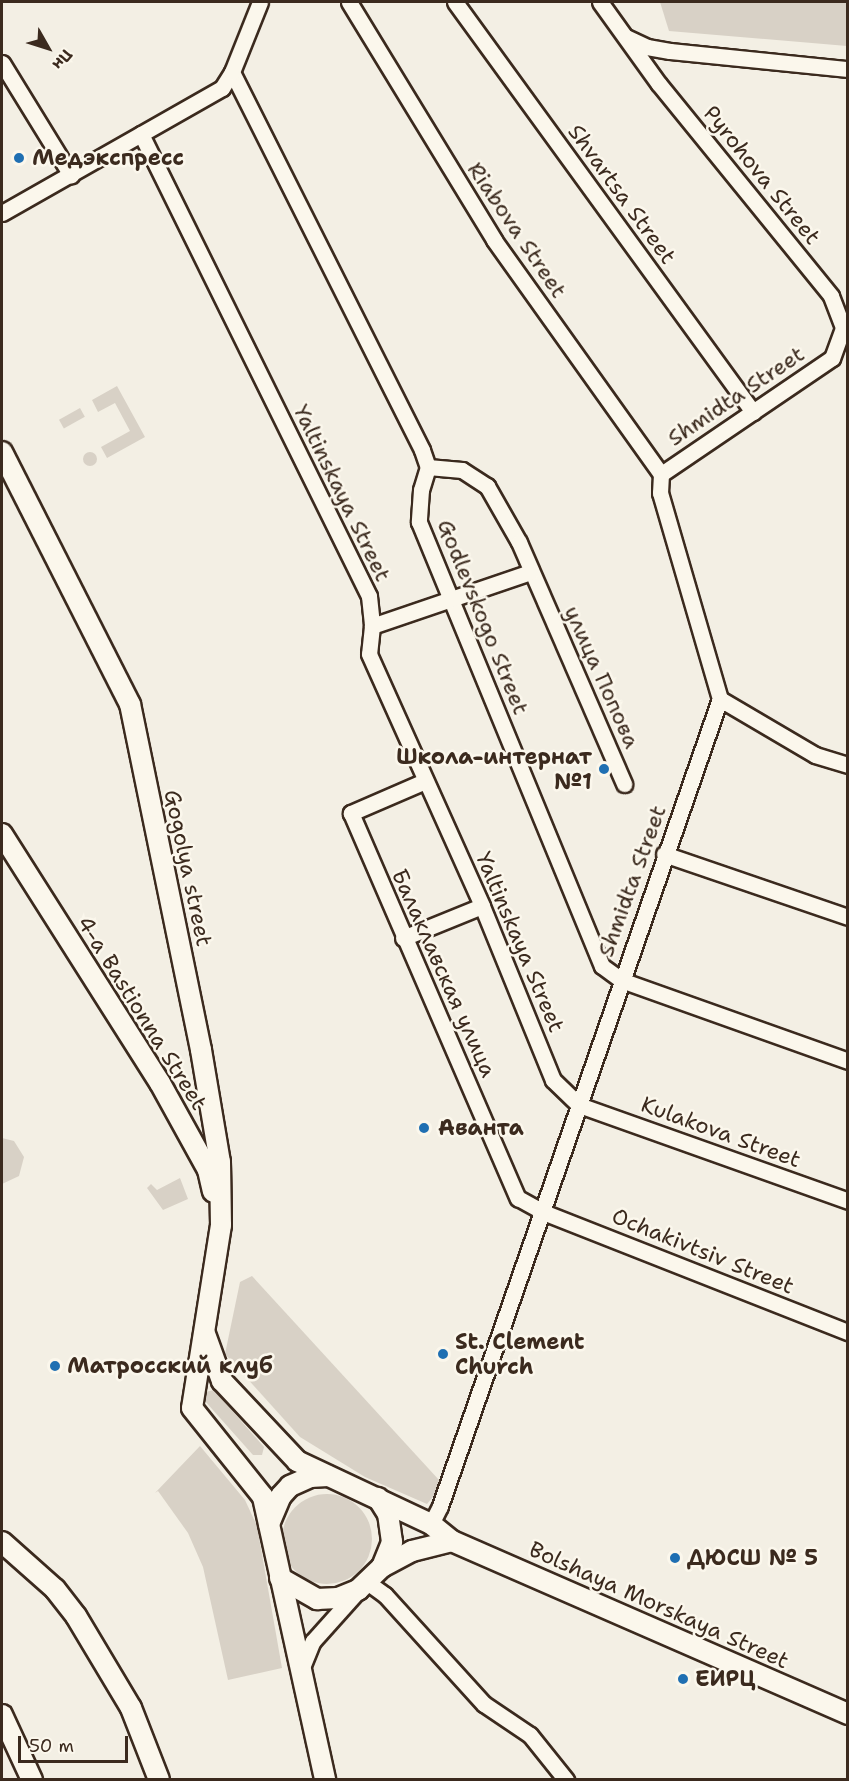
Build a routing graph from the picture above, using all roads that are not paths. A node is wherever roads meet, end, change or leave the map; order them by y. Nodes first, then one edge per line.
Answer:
1 (260, 2) edge
2 (349, 2) edge
3 (455, 2) edge
4 (600, 2) edge
5 (623, 35) junction
6 (670, 51) junction
7 (2, 63) edge
8 (848, 69) edge
9 (232, 72) junction
10 (660, 84) junction
11 (141, 134) junction
12 (71, 174) junction
13 (2, 213) edge
14 (843, 328) joint
15 (753, 412) junction
16 (2, 452) edge
17 (428, 467) junction
18 (661, 474) junction
19 (531, 572) junction
20 (451, 602) junction
21 (372, 626) junction
22 (720, 699) junction
23 (848, 765) edge
24 (425, 781) junction
25 (624, 784) dead end
26 (2, 834) edge
27 (664, 854) junction
28 (482, 906) junction
29 (848, 917) edge
30 (403, 938) junction
31 (621, 980) junction
32 (848, 1061) edge
33 (579, 1105) junction
34 (848, 1201) edge
35 (543, 1212) junction
36 (221, 1225) junction
37 (202, 1322) junction
38 (848, 1332) edge
39 (331, 1477) junction
40 (378, 1498) junction
41 (269, 1524) junction
42 (431, 1524) junction
43 (452, 1541) junction
44 (2, 1542) edge
45 (382, 1567) junction
46 (280, 1578) junction
47 (363, 1586) junction
48 (301, 1670) junction
49 (848, 1714) edge
50 (2, 1715) edge
51 (32, 1779) edge
52 (159, 1779) edge
53 (325, 1779) edge
54 (566, 1779) edge

1 - 9 street
2 - 18 street, Riabova Street
3 - 15 street, Shvartsa Street
4 - 5 street, Pyrohova Street
5 - 6 street
5 - 10 street, Pyrohova Street
6 - 8 street
6 - 10 street
7 - 12 street
9 - 11 street
9 - 17 street
10 - 14 street, Pyrohova Street
11 - 12 street
11 - 21 street, Yaltinskaya Street
12 - 13 street
14 - 15 street, Shmidta Street
15 - 18 street, Shmidta Street
16 - 36 main road, Gogolya street
17 - 19 street
17 - 20 street, Godlevskogo Street
18 - 22 street, Shmidta Street
19 - 20 street
19 - 25 street
20 - 21 street
20 - 31 street, Godlevskogo Street
21 - 24 street, Yaltinskaya Street
22 - 23 street
22 - 27 street, Shmidta Street
24 - 28 street, Yaltinskaya Street
24 - 30 street, Балаклавская улица
26 - 36 main road, 4-a Bastionna Street
27 - 29 street
27 - 31 street, Shmidta Street
28 - 30 street
28 - 33 street, Yaltinskaya Street
30 - 35 street, Балаклавская улица
31 - 32 street
31 - 33 street, Shmidta Street
33 - 34 street, Kulakova Street
33 - 35 street, Shmidta Street
35 - 38 street, Ochakivtsiv Street
35 - 42 street, Shmidta Street
36 - 37 main road, Gogolya street
37 - 39 main road
37 - 41 main road, Gogolya street
39 - 40 main road
39 - 41 main road
40 - 42 main road, Bolshaya Morskaya Street
40 - 45 main road
41 - 46 main road
42 - 43 main road, Bolshaya Morskaya Street
43 - 45 main road
43 - 49 main road, Bolshaya Morskaya Street
44 - 52 main road
45 - 47 main road
46 - 47 main road
46 - 48 main road
47 - 48 street
47 - 54 street
48 - 53 main road
50 - 51 main road

